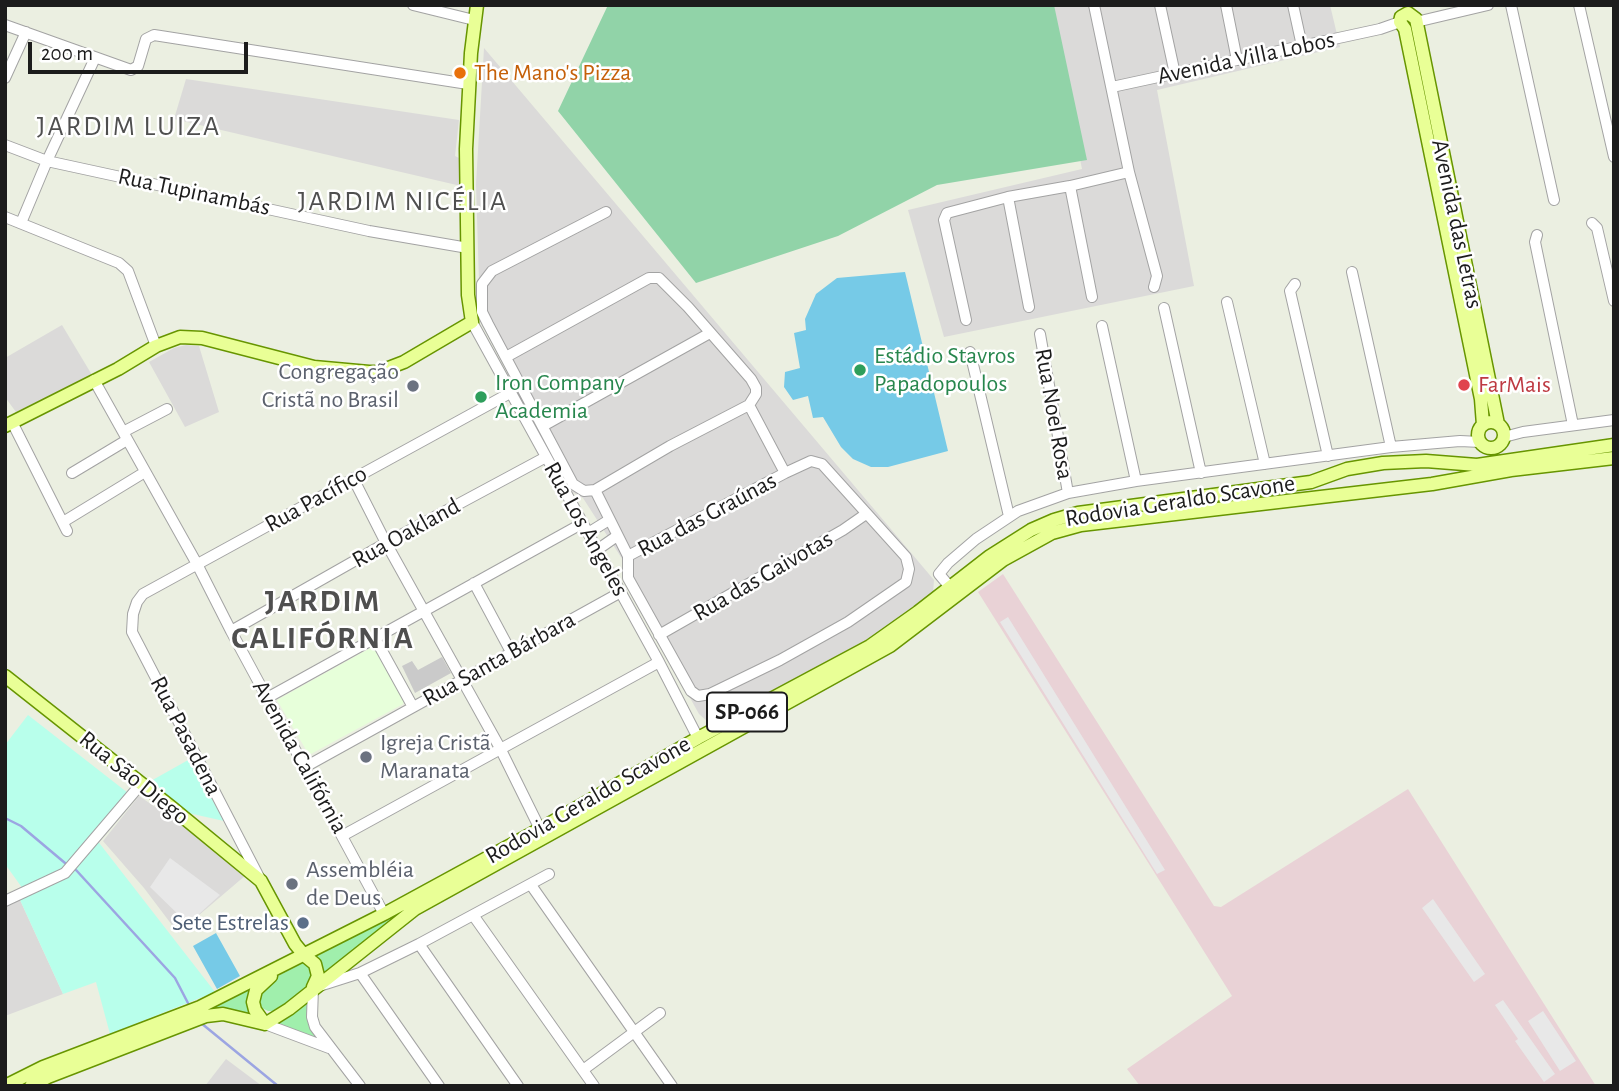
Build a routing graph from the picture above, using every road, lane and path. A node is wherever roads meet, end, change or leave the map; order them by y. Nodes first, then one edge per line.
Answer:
1 (413, 5) edge
2 (477, 5) edge
3 (1094, 5) edge
4 (1160, 5) edge
5 (1226, 5) edge
6 (1293, 5) edge
7 (1488, 5) edge
8 (1511, 5) edge
9 (1579, 5) edge
10 (1408, 18) edge
11 (474, 20) junction
12 (5, 25) edge
13 (26, 32) junction
14 (1302, 46) junction
15 (95, 58) junction
16 (1237, 61) junction
17 (1175, 74) junction
18 (5, 78) edge
19 (468, 84) junction
20 (1112, 87) junction
21 (5, 145) edge
22 (1614, 157) edge
23 (47, 161) junction
24 (1129, 172) junction
25 (1070, 186) junction
26 (1008, 197) junction
27 (1554, 200) dead end
28 (606, 212) dead end
29 (5, 217) edge
30 (21, 223) junction
31 (1592, 223) dead end
32 (1537, 235) dead end
33 (468, 248) junction
34 (1352, 272) dead end
35 (1295, 284) dead end
36 (1154, 287) dead end
37 (1092, 297) dead end
38 (1614, 301) edge
39 (1227, 302) dead end
40 (1029, 307) dead end
41 (1164, 308) dead end
42 (967, 320) dead end
43 (472, 322) junction
44 (1102, 326) dead end
45 (710, 333) junction
46 (1040, 334) dead end
47 (156, 346) junction
48 (970, 352) dead end
49 (506, 357) junction
50 (94, 380) junction
51 (510, 393) junction
52 (749, 405) junction
53 (167, 409) dead end
54 (1614, 419) edge
55 (8, 424) edge
56 (1573, 425) junction
57 (543, 426) junction
58 (1502, 432) junction
59 (125, 436) junction
60 (1480, 436) junction
61 (1614, 445) edge
62 (1391, 447) junction
63 (1328, 456) junction
64 (546, 457) junction
65 (1614, 458) edge
66 (1426, 461) junction
67 (1383, 463) junction
68 (1265, 464) junction
69 (1514, 464) junction
70 (1469, 465) junction
71 (145, 472) junction
72 (1201, 472) junction
73 (72, 473) dead end
74 (785, 473) junction
75 (353, 478) junction
76 (1136, 481) junction
77 (1432, 484) junction
78 (1382, 489) junction
79 (595, 490) junction
80 (1068, 493) junction
81 (866, 514) junction
82 (1009, 516) junction
83 (609, 520) junction
84 (586, 528) junction
85 (617, 536) junction
86 (386, 543) junction
87 (597, 550) junction
88 (628, 556) junction
89 (197, 564) junction
90 (474, 583) junction
91 (950, 587) junction
92 (621, 592) junction
93 (425, 610) junction
94 (133, 614) joint
95 (231, 631) junction
96 (659, 635) junction
97 (376, 640) junction
98 (510, 652) junction
99 (659, 662) junction
100 (5, 676) edge
101 (462, 678) junction
102 (267, 698) junction
103 (413, 707) junction
104 (698, 738) junction
105 (500, 748) junction
106 (305, 767) junction
107 (141, 784) junction
108 (540, 829) junction
109 (342, 836) junction
110 (242, 859) junction
111 (549, 874) dead end
112 (531, 885) junction
113 (5, 901) edge
114 (384, 914) junction
115 (473, 915) junction
116 (419, 944) junction
117 (304, 955) junction
118 (290, 961) junction
119 (360, 973) junction
120 (313, 988) junction
121 (660, 1013) dead end
122 (265, 1024) junction
123 (633, 1032) junction
124 (330, 1048) junction
125 (583, 1070) junction
126 (5, 1086) edge
127 (31, 1086) edge
128 (360, 1086) edge
129 (439, 1086) edge
130 (518, 1086) edge
131 (594, 1086) edge
132 (672, 1086) edge

1 - 11 street
2 - 11 main road
3 - 20 street
4 - 17 street
5 - 16 street
6 - 14 street
7 - 10 street, Avenida Villa Lobos
8 - 27 street
9 - 22 street
10 - 14 street, Avenida Villa Lobos
10 - 58 main road, Avenida das Letras
10 - 60 main road, Avenida das Letras
11 - 19 main road
12 - 13 street
13 - 15 street
13 - 18 street
14 - 16 street, Avenida Villa Lobos
15 - 19 street
15 - 23 street
16 - 17 street, Avenida Villa Lobos
17 - 20 street, Avenida Villa Lobos
19 - 33 main road
20 - 24 street
21 - 23 street, Rua Tupinambás
23 - 30 street
23 - 33 street, Rua Tupinambás
24 - 25 street
24 - 36 street
25 - 26 street
25 - 37 street
26 - 40 street
26 - 42 street
28 - 49 street
29 - 30 street
30 - 47 street
31 - 38 street
32 - 56 street
33 - 43 main road
34 - 62 street
35 - 63 street
39 - 68 street
41 - 72 street
43 - 47 main road
43 - 51 street, Rua Los Angeles
44 - 76 street
45 - 49 street
45 - 52 street
45 - 57 street
46 - 80 street, Rua Noel Rosa
47 - 50 main road
48 - 82 street
49 - 57 street
50 - 55 main road
50 - 59 street, Avenida Califórnia
51 - 64 street, Rua Los Angeles
51 - 75 street, Rua Pacífico
52 - 74 street
52 - 79 street
53 - 59 street
54 - 56 street
55 - 71 street
56 - 58 street
57 - 79 street
58 - 60 main road
58 - 60 main road
58 - 69 main road
59 - 71 street, Avenida Califórnia
59 - 73 street
60 - 62 street
60 - 70 main road
61 - 69 main road, Rodovia Geraldo Scavone / SP-066
62 - 63 street
63 - 68 street
64 - 84 street, Rua Los Angeles
64 - 86 street, Rua Oakland
65 - 69 main road, Rodovia Geraldo Scavone / SP-066
66 - 67 main road, Rodovia Geraldo Scavone / SP-066
66 - 70 main road, Rodovia Geraldo Scavone / SP-066
66 - 77 main road
67 - 78 main road
67 - 91 main road, Rodovia Geraldo Scavone / SP-066
68 - 72 street
69 - 70 main road, Rodovia Geraldo Scavone / SP-066
69 - 77 main road, Rodovia Geraldo Scavone / SP-066
71 - 89 street, Avenida Califórnia
72 - 76 street
74 - 81 street, Rua das Graúnas
74 - 88 street, Rua das Graúnas
75 - 86 street
75 - 89 street, Rua Pacífico
76 - 80 street
77 - 78 main road, Rodovia Geraldo Scavone / SP-066
78 - 120 main road, Rodovia Geraldo Scavone / SP-066
79 - 83 street
80 - 82 street
81 - 96 street, Rua das Gaivotas
81 - 96 street
82 - 91 street
83 - 84 street
83 - 85 street
84 - 87 street, Rua Los Angeles
84 - 90 street
85 - 87 street
85 - 88 street
86 - 93 street
86 - 95 street, Rua Oakland
87 - 92 street, Rua Los Angeles
88 - 96 street
89 - 94 street, Rua Pacífico
89 - 95 street, Avenida Califórnia
90 - 93 street
90 - 98 street
91 - 104 main road, Rodovia Geraldo Scavone / SP-066
92 - 98 street, Rua Santa Bárbara
92 - 99 street, Rua Los Angeles
93 - 97 street
93 - 101 street
94 - 110 street, Rua Pasadena
95 - 102 street, Avenida Califórnia
97 - 102 street
97 - 103 street
98 - 101 street, Rua Santa Bárbara
99 - 104 street, Rua Los Angeles
99 - 105 street
100 - 107 main road, Rua São Diego
101 - 103 street, Rua Santa Bárbara
101 - 105 street
102 - 106 street, Avenida Califórnia
103 - 106 street, Rua Santa Bárbara
104 - 108 main road, Rodovia Geraldo Scavone / SP-066
105 - 108 street
105 - 109 street
106 - 109 street, Avenida Califórnia
107 - 110 main road, Rua São Diego
107 - 113 street
108 - 114 main road, Rodovia Geraldo Scavone / SP-066
109 - 114 street, Avenida Califórnia
110 - 117 main road, Rua São Diego
111 - 112 street
112 - 115 street
112 - 123 street
114 - 117 main road, Rodovia Geraldo Scavone / SP-066
115 - 116 street
115 - 125 street
116 - 119 street
116 - 130 street
117 - 118 main road, Rodovia Geraldo Scavone / SP-066
117 - 120 main road
118 - 122 main road
118 - 126 main road, Rodovia Geraldo Scavone / SP-066
119 - 120 street
119 - 129 street
120 - 122 main road, Rodovia Geraldo Scavone / SP-066
120 - 124 street
121 - 123 street
122 - 124 street
122 - 127 main road
123 - 125 street
123 - 132 street
124 - 128 street
125 - 131 street

